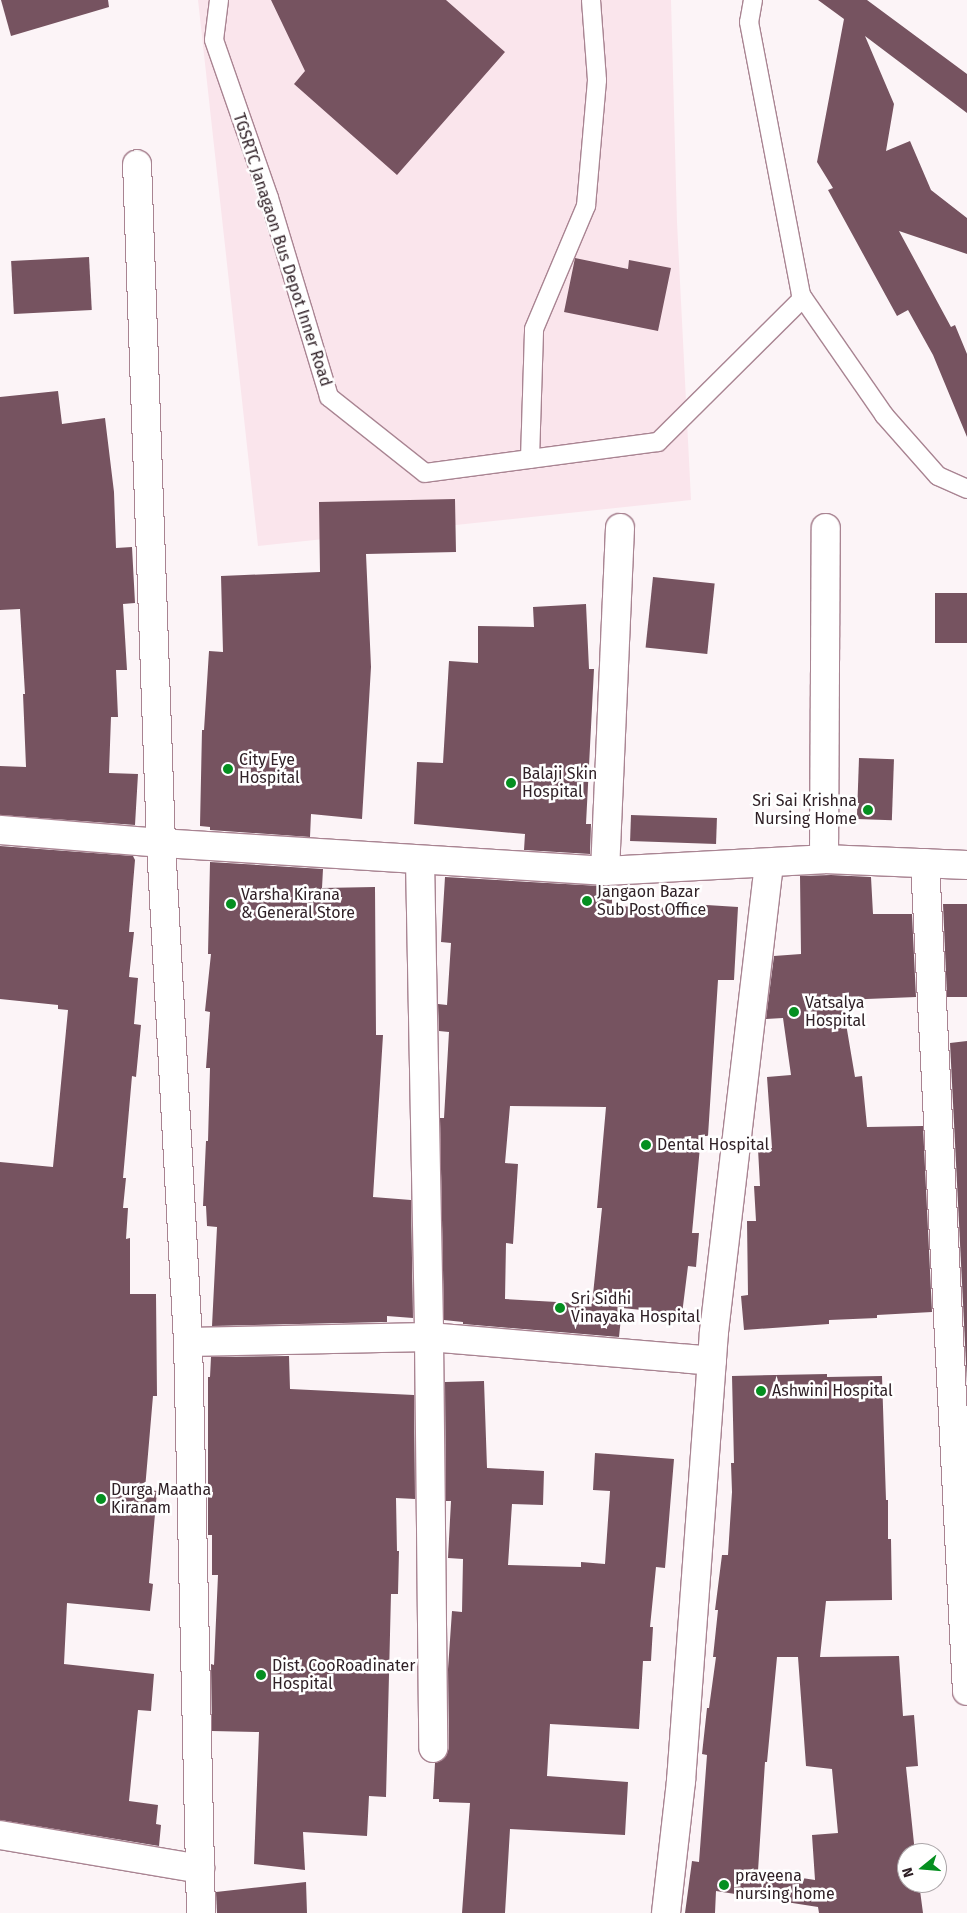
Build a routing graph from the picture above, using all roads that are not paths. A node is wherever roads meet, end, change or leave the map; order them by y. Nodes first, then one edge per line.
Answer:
1 (219, 0) edge
2 (591, 0) edge
3 (753, 0) edge
4 (137, 164) dead end
5 (803, 298) junction
6 (530, 459) junction
7 (967, 489) edge
8 (620, 528) dead end
9 (826, 528) dead end
10 (0, 830) edge
11 (161, 843) junction
12 (824, 859) junction
13 (420, 860) junction
14 (769, 862) junction
15 (925, 863) junction
16 (967, 865) edge
17 (604, 871) junction
18 (429, 1337) junction
19 (188, 1342) junction
20 (712, 1361) junction
21 (967, 1691) edge
22 (433, 1748) dead end
23 (0, 1835) edge
24 (200, 1870) junction
25 (201, 1913) edge
26 (666, 1913) edge

1 - 6 lane, TGSRTC Janagaon Bus Depot Inner Road
2 - 6 lane
3 - 5 lane
4 - 11 street
5 - 6 lane, TGSRTC Janagaon Bus Depot Inner Road
5 - 7 lane
8 - 17 street
9 - 12 street
10 - 11 street
11 - 13 street
11 - 19 street
12 - 14 street
12 - 15 street
13 - 17 street
13 - 18 street
14 - 17 street
14 - 20 street
15 - 16 street
15 - 21 street
18 - 19 street
18 - 20 street
18 - 22 street
19 - 24 street
20 - 26 street
23 - 24 street
24 - 25 street

